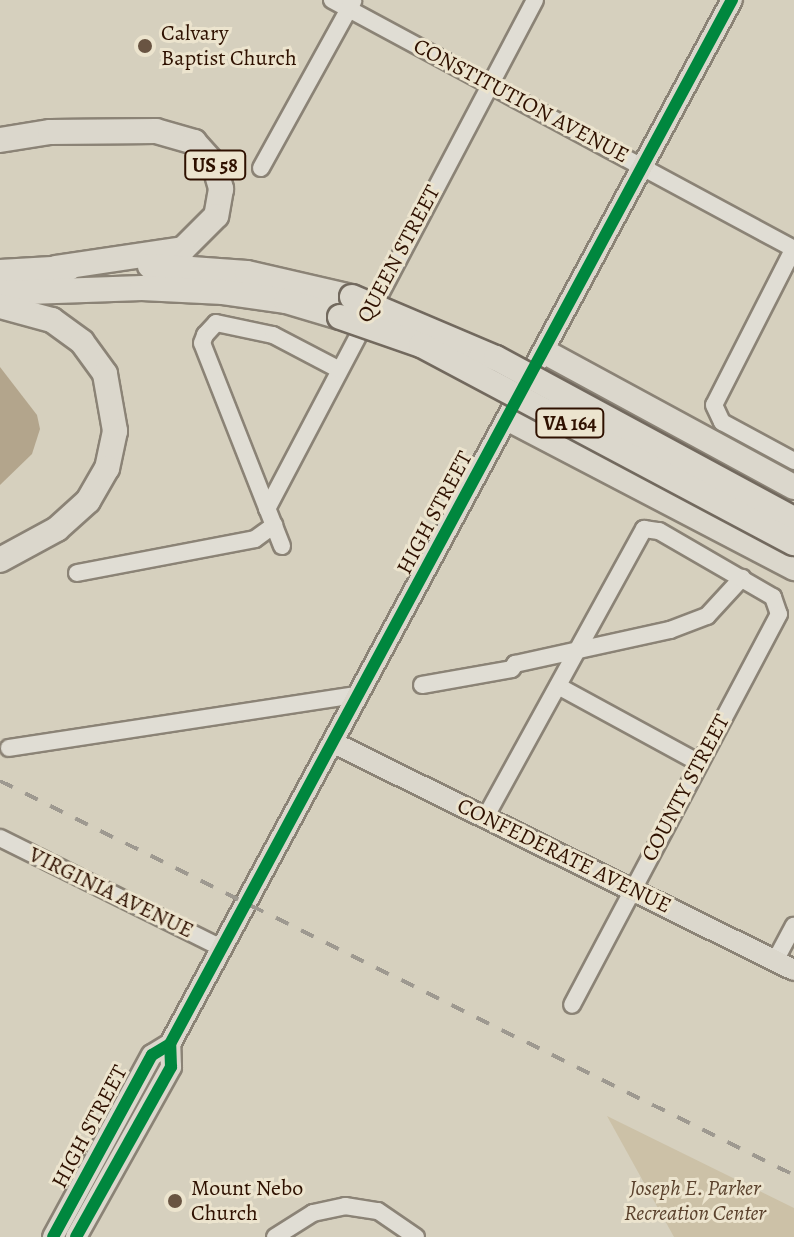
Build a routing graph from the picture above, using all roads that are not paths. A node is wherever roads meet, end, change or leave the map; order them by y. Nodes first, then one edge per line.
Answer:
1 (332, 0) edge
2 (535, 0) edge
3 (732, 0) edge
4 (352, 5) edge
5 (489, 84) junction
6 (0, 140) edge
7 (261, 168) dead end
8 (645, 168) junction
9 (794, 248) edge
10 (56, 268) junction
11 (0, 272) edge
12 (0, 293) edge
13 (0, 306) edge
14 (346, 307) junction
15 (545, 352) junction
16 (338, 369) junction
17 (509, 419) junction
18 (794, 461) edge
19 (794, 487) edge
20 (270, 517) junction
21 (794, 519) edge
22 (794, 543) edge
23 (282, 546) dead end
24 (0, 560) edge
25 (794, 568) edge
26 (77, 573) dead end
27 (742, 578) junction
28 (576, 652) junction
29 (422, 685) dead end
30 (558, 686) junction
31 (360, 694) junction
32 (334, 743) junction
33 (9, 748) dead end
34 (699, 763) junction
35 (485, 818) junction
36 (0, 838) edge
37 (632, 889) junction
38 (794, 926) edge
39 (222, 948) junction
40 (785, 966) edge
41 (572, 1005) dead end
42 (170, 1044) junction
43 (281, 1232) edge
44 (53, 1237) edge
45 (76, 1237) edge
46 (416, 1237) edge

1 - 4 street, CONSTITUTION AVENUE
2 - 5 street, QUEEN STREET
3 - 8 main road, HIGH STREET
4 - 5 street, CONSTITUTION AVENUE
4 - 7 street
5 - 8 street, CONSTITUTION AVENUE
5 - 16 street, QUEEN STREET
6 - 10 highway, US 58
8 - 9 street, CONSTITUTION AVENUE
8 - 15 main road, HIGH STREET
9 - 18 street
10 - 11 highway, US 58
10 - 14 highway, VA 164
12 - 14 highway, VA 164
13 - 24 highway
14 - 21 highway, VA 164, bridge
14 - 22 highway, VA 164, bridge
15 - 17 main road, HIGH STREET
15 - 19 highway
16 - 20 street, QUEEN STREET
16 - 20 street
17 - 25 highway
17 - 31 main road, HIGH STREET
20 - 23 street
20 - 26 street
27 - 28 street
27 - 28 street
27 - 34 street, COUNTY STREET
28 - 29 street
28 - 30 street
30 - 34 street
30 - 35 street
31 - 32 main road, HIGH STREET
31 - 33 street
32 - 35 main road, CONFEDERATE AVENUE
32 - 39 main road, HIGH STREET
34 - 37 street, COUNTY STREET
35 - 37 main road, CONFEDERATE AVENUE
36 - 39 street, VIRGINIA AVENUE
37 - 40 main road, CONFEDERATE AVENUE
37 - 41 street, COUNTY STREET
38 - 40 street
39 - 42 main road, HIGH STREET
42 - 44 main road, HIGH STREET
42 - 45 main road, HIGH STREET
43 - 46 street

